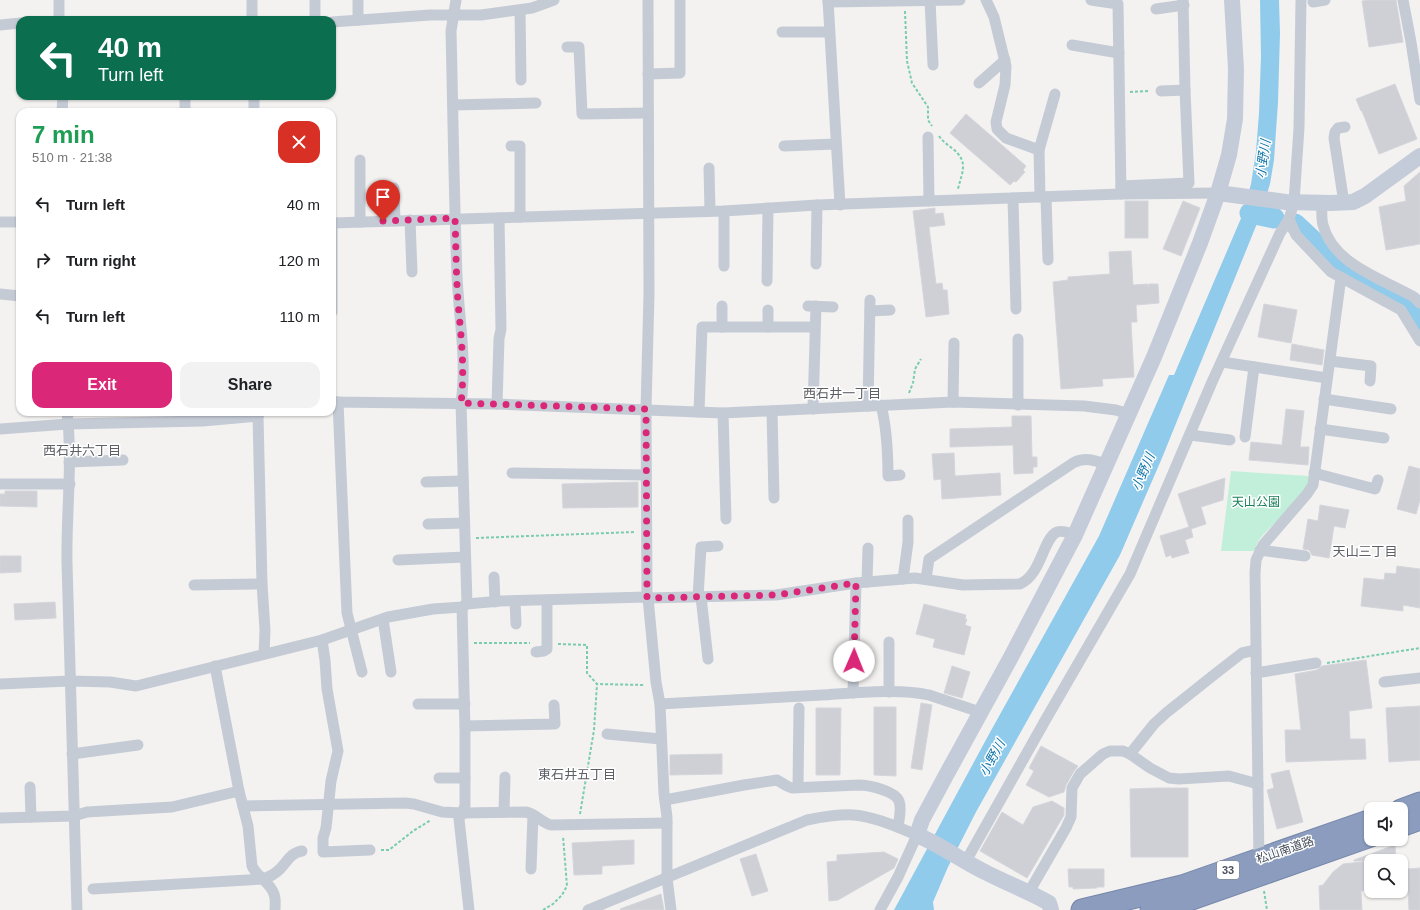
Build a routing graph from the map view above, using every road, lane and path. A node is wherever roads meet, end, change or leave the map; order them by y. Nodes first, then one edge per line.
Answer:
1 (58, 0) edge
2 (252, 0) edge
3 (315, 0) edge
4 (358, 0) edge
5 (456, 0) edge
6 (554, 0) edge
7 (648, 0) edge
8 (680, 0) edge
9 (906, 0) edge
10 (930, 0) edge
11 (942, 0) edge
12 (960, 0) edge
13 (986, 0) edge
14 (1091, 0) edge
15 (1232, 0) edge
16 (1301, 0) edge
17 (1325, 0) edge
18 (1403, 0) edge
19 (828, 1) edge
20 (1109, 1) edge
21 (1313, 2) dead end
22 (1184, 3) edge
23 (1156, 9) dead end
24 (520, 10) junction
25 (59, 16) edge
26 (252, 16) edge
27 (316, 16) edge
28 (453, 16) junction
29 (358, 20) junction
30 (336, 22) edge
31 (16, 23) edge
32 (0, 25) edge
33 (782, 32) dead end
34 (830, 32) junction
35 (1072, 45) dead end
36 (567, 47) dead end
37 (1119, 53) junction
38 (1005, 60) junction
39 (934, 65) dead end
40 (648, 74) junction
41 (521, 80) dead end
42 (979, 83) dead end
43 (1185, 90) junction
44 (1161, 91) joint
45 (1120, 93) junction
46 (1055, 94) dead end
47 (1420, 100) edge
48 (536, 103) dead end
49 (453, 105) junction
50 (648, 113) junction
51 (1345, 127) dead end
52 (933, 133) junction
53 (836, 144) junction
54 (511, 146) dead end
55 (784, 146) dead end
56 (1039, 150) junction
57 (1420, 156) edge
58 (360, 160) dead end
59 (709, 168) dead end
60 (394, 188) dead end
61 (1121, 190) junction
62 (1222, 194) junction
63 (1043, 197) junction
64 (1013, 198) junction
65 (956, 200) junction
66 (928, 201) junction
67 (1290, 202) junction
68 (1322, 203) junction
69 (1344, 203) junction
70 (840, 204) junction
71 (816, 205) junction
72 (768, 208) junction
73 (710, 211) junction
74 (724, 211) junction
75 (648, 212) junction
76 (520, 217) junction
77 (455, 218) junction
78 (499, 218) junction
79 (1289, 219) junction
80 (410, 220) junction
81 (395, 221) junction
82 (0, 222) edge
83 (16, 222) edge
84 (360, 222) junction
85 (336, 223) edge
86 (1048, 260) dead end
87 (816, 264) dead end
88 (724, 266) dead end
89 (412, 272) dead end
90 (1341, 277) junction
91 (767, 281) dead end
92 (0, 294) edge
93 (16, 296) edge
94 (336, 302) edge
95 (344, 302) dead end
96 (1420, 304) edge
97 (722, 306) dead end
98 (833, 307) dead end
99 (1016, 309) dead end
100 (768, 310) dead end
101 (890, 310) dead end
102 (722, 327) junction
103 (768, 327) junction
104 (816, 327) junction
105 (1018, 339) dead end
106 (1420, 341) edge
107 (954, 343) dead end
108 (921, 359) dead end
109 (1330, 361) junction
110 (1222, 362) junction
111 (1254, 367) junction
112 (1327, 378) junction
113 (1370, 381) dead end
114 (1324, 399) junction
115 (336, 402) edge
116 (953, 402) junction
117 (461, 403) junction
118 (496, 404) junction
119 (908, 404) junction
120 (881, 405) junction
121 (1018, 405) junction
122 (868, 406) junction
123 (813, 408) junction
124 (646, 409) junction
125 (1391, 409) dead end
126 (772, 411) junction
127 (699, 412) junction
128 (722, 413) junction
129 (1128, 414) junction
130 (67, 416) edge
131 (243, 416) edge
132 (259, 416) edge
133 (336, 416) edge
134 (68, 424) junction
135 (0, 429) edge
136 (1320, 429) junction
137 (1190, 435) junction
138 (1246, 437) dead end
139 (1384, 438) dead end
140 (1230, 440) dead end
141 (123, 460) dead end
142 (69, 462) junction
143 (1106, 464) junction
144 (512, 473) dead end
145 (1314, 473) junction
146 (646, 475) junction
147 (900, 475) dead end
148 (1378, 480) dead end
149 (463, 481) junction
150 (426, 482) dead end
151 (0, 484) edge
152 (70, 484) junction
153 (774, 498) dead end
154 (726, 519) dead end
155 (908, 520) dead end
156 (464, 523) junction
157 (428, 524) dead end
158 (646, 532) junction
159 (1075, 535) junction
160 (465, 538) junction
161 (718, 546) dead end
162 (417, 548) dead end
163 (868, 548) dead end
164 (1260, 550) junction
165 (1305, 556) dead end
166 (465, 557) junction
167 (417, 559) junction
168 (398, 560) dead end
169 (494, 577) dead end
170 (903, 579) junction
171 (926, 579) junction
172 (861, 582) junction
173 (262, 584) junction
174 (194, 585) dead end
175 (700, 597) junction
176 (648, 598) junction
177 (547, 600) junction
178 (515, 601) junction
179 (495, 602) junction
180 (464, 606) junction
181 (383, 619) junction
182 (516, 624) dead end
183 (351, 630) junction
184 (322, 640) junction
185 (889, 642) dead end
186 (463, 643) junction
187 (547, 644) junction
188 (1420, 648) edge
189 (1256, 650) junction
190 (536, 652) dead end
191 (264, 654) junction
192 (708, 659) dead end
193 (1316, 663) joint
194 (215, 666) junction
195 (362, 672) dead end
196 (391, 672) dead end
197 (1256, 673) junction
198 (1420, 678) edge
199 (70, 681) junction
200 (1384, 682) dead end
201 (0, 684) edge
202 (597, 684) junction
203 (657, 685) junction
204 (889, 692) junction
205 (853, 693) junction
206 (418, 704) dead end
207 (465, 704) junction
208 (660, 704) junction
209 (554, 705) dead end
210 (799, 708) dead end
211 (980, 712) junction
212 (465, 726) junction
213 (607, 734) dead end
214 (661, 739) junction
215 (138, 745) dead end
216 (72, 754) junction
217 (1130, 754) junction
218 (505, 777) dead end
219 (440, 778) dead end
220 (465, 778) junction
221 (1258, 784) junction
222 (30, 788) dead end
223 (798, 788) junction
224 (239, 791) junction
225 (665, 800) junction
226 (1420, 803) edge
227 (329, 805) junction
228 (243, 806) junction
229 (1408, 807) edge
230 (442, 812) junction
231 (504, 812) junction
232 (462, 813) junction
233 (533, 815) junction
234 (74, 816) junction
235 (31, 817) junction
236 (0, 818) edge
237 (1420, 819) edge
238 (667, 823) junction
239 (1364, 823) edge
240 (1408, 823) edge
241 (562, 825) junction
242 (578, 825) junction
243 (898, 827) junction
244 (920, 836) junction
245 (1364, 838) edge
246 (370, 850) joint
247 (302, 851) dead end
248 (963, 859) junction
249 (1260, 867) junction
250 (531, 869) dead end
251 (667, 878) junction
252 (263, 879) junction
253 (93, 889) dead end
254 (1029, 892) junction
255 (1151, 906) edge
256 (77, 910) edge
257 (275, 910) edge
258 (469, 910) edge
259 (543, 910) edge
260 (588, 910) edge
261 (671, 910) edge
262 (880, 910) edge
263 (1052, 910) edge
264 (1082, 910) edge
265 (1267, 910) edge

1 - 25 street
2 - 26 street
3 - 27 street
4 - 29 street
5 - 28 street
6 - 24 street
7 - 40 street
8 - 40 street
9 - 10 street
9 - 19 street
9 - 52 path
10 - 11 street
10 - 39 street
11 - 12 street
13 - 38 street
14 - 20 street
15 - 62 street
16 - 67 street
17 - 21 street
18 - 47 street
19 - 34 street
20 - 37 street
22 - 23 street
22 - 43 street
24 - 28 street
24 - 41 street
28 - 29 street
28 - 49 street
29 - 30 street
31 - 32 street
33 - 34 street
34 - 53 street
35 - 37 street
36 - 50 street
37 - 45 street
38 - 42 street
38 - 56 street
40 - 50 street
43 - 44 street
43 - 61 street
44 - 45 path
45 - 61 street
46 - 56 street
48 - 49 street
49 - 77 street
50 - 75 street
51 - 69 street
52 - 65 path
52 - 66 street
53 - 55 street
53 - 70 street
54 - 76 street
56 - 63 street
57 - 69 street
58 - 84 street
59 - 73 street
60 - 81 street
61 - 62 street
61 - 63 street
62 - 67 street
62 - 129 street
63 - 64 street
63 - 86 street
64 - 65 street
64 - 99 street
65 - 66 street
66 - 70 street
67 - 68 street
67 - 79 street
68 - 69 street
68 - 96 street
70 - 71 street
71 - 72 street
71 - 87 street
72 - 74 street
72 - 91 street
73 - 74 street
73 - 75 street
74 - 88 street
75 - 76 street
75 - 124 street
76 - 78 street
77 - 78 street
77 - 80 street
77 - 117 street
78 - 118 street
79 - 90 street
79 - 110 street
80 - 81 street
80 - 89 street
81 - 84 street
82 - 83 street
84 - 85 street
90 - 106 street
90 - 109 street
92 - 93 street
94 - 95 street
97 - 102 street
98 - 104 street
100 - 103 street
101 - 122 street
102 - 103 street
102 - 127 street
103 - 104 street
104 - 123 street
105 - 121 street
107 - 116 street
108 - 119 path
109 - 112 street
109 - 113 street
110 - 111 street
110 - 137 street
111 - 112 street
111 - 138 street
112 - 114 street
114 - 125 street
114 - 136 street
115 - 117 street
116 - 119 street
116 - 121 street
117 - 118 street
117 - 149 street
118 - 124 street
119 - 120 street
120 - 122 street
120 - 147 street
121 - 129 street
122 - 123 street
123 - 126 street
124 - 127 street
124 - 146 street
126 - 128 street
126 - 153 street
127 - 128 street
128 - 154 street
129 - 143 street
130 - 134 street
131 - 134 street
132 - 173 street
133 - 183 street
134 - 135 street
134 - 142 street
136 - 139 street
136 - 145 street
137 - 140 street
137 - 248 street
141 - 142 street
142 - 152 street
143 - 159 street
143 - 171 street
144 - 146 street
145 - 148 street
145 - 164 street
146 - 158 street
149 - 150 street
149 - 156 street
151 - 152 street
152 - 199 street
155 - 170 street
156 - 157 street
156 - 160 street
158 - 160 path
158 - 176 street
159 - 171 street
159 - 211 street
160 - 166 street
161 - 175 street
162 - 167 street
163 - 172 street
164 - 165 street
164 - 189 street
166 - 167 street
166 - 180 street
167 - 168 street
169 - 179 street
170 - 171 street
170 - 172 street
172 - 175 street
172 - 205 street
173 - 174 street
173 - 191 street
175 - 176 street
175 - 192 street
176 - 177 street
176 - 203 street
177 - 178 street
177 - 187 street
178 - 179 street
178 - 182 street
179 - 180 street
180 - 181 street
180 - 186 street
181 - 183 street
181 - 196 street
183 - 184 street
183 - 195 street
184 - 191 street
184 - 227 street
185 - 204 street
186 - 187 path
186 - 207 street
187 - 190 street
187 - 202 path
188 - 193 path
189 - 197 street
189 - 217 street
191 - 194 street
193 - 197 street
194 - 199 street
194 - 224 street
197 - 221 street
198 - 200 street
199 - 201 street
199 - 216 street
202 - 203 path
202 - 242 path
203 - 208 street
204 - 205 street
204 - 211 street
205 - 208 street
206 - 207 street
207 - 212 street
208 - 214 street
209 - 212 street
210 - 223 street
211 - 244 street
212 - 220 street
213 - 214 street
214 - 225 street
215 - 216 street
216 - 234 street
217 - 221 street
217 - 254 street
218 - 231 street
219 - 220 street
220 - 232 street
221 - 249 street
222 - 235 street
223 - 225 street
223 - 243 street
224 - 228 street
224 - 234 street
225 - 238 street
226 - 229 highway
227 - 228 street
227 - 230 street
227 - 246 street
228 - 252 street
230 - 232 street
230 - 246 path
231 - 232 street
231 - 233 street
232 - 258 street
233 - 241 street
233 - 250 street
234 - 235 street
234 - 256 street
235 - 236 street
237 - 240 highway
238 - 242 street
238 - 251 street
239 - 249 highway, 松山南道路 / 33
241 - 242 street
241 - 259 path
243 - 244 street
243 - 251 street
244 - 248 street
244 - 262 street
245 - 249 highway, 松山南道路 / 33
247 - 252 street
248 - 254 street
249 - 255 highway, 松山南道路 / 33
249 - 265 path
251 - 260 street
251 - 261 street
252 - 253 street
252 - 257 street
254 - 263 street
255 - 264 highway, 松山南道路 / 33

